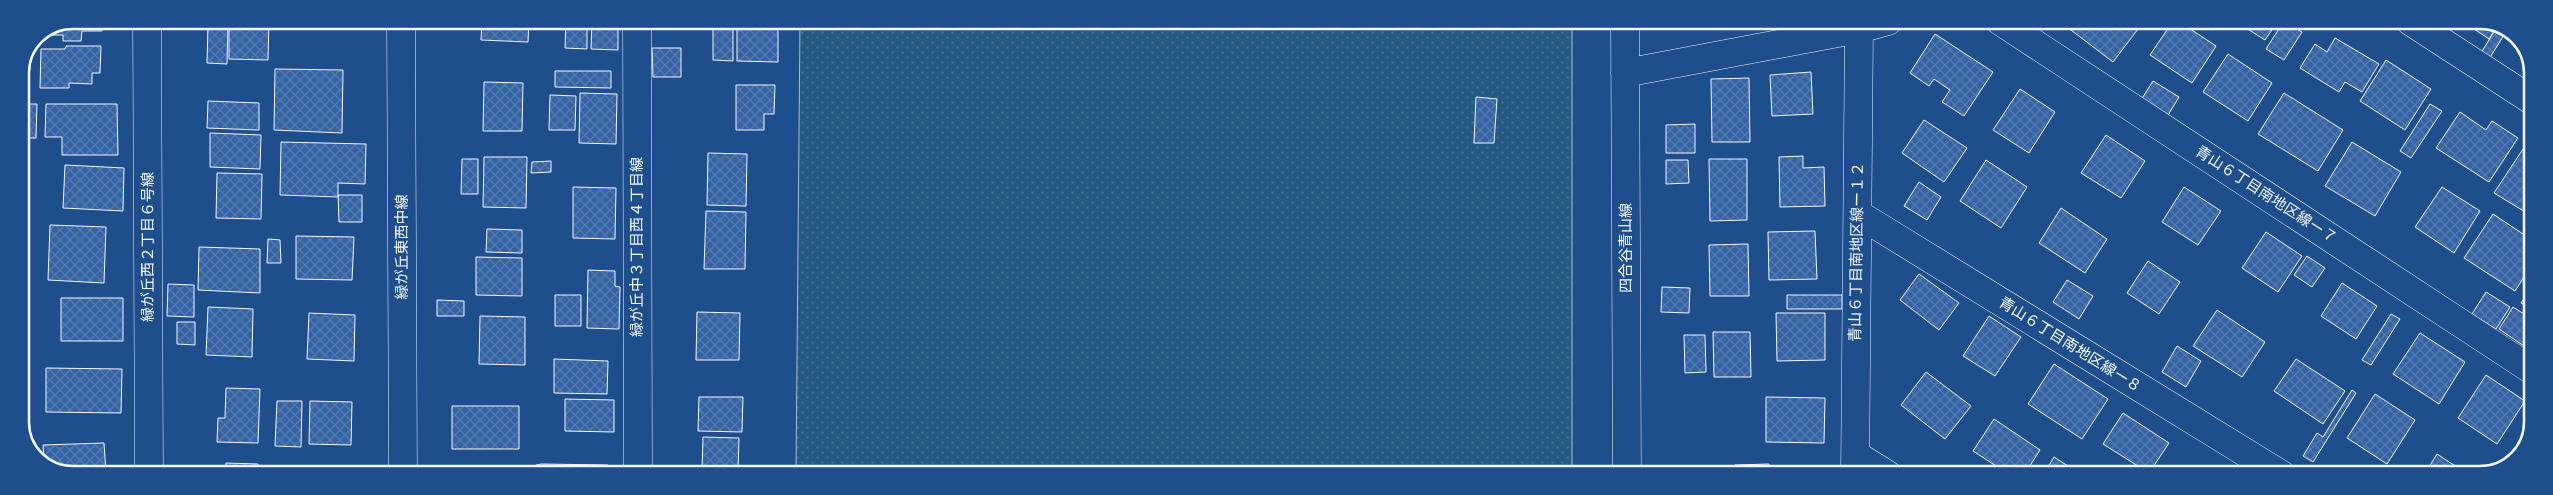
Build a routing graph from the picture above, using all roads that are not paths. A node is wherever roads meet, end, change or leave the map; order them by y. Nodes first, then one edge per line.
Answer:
1 (147, 29) edge
2 (401, 29) edge
3 (636, 29) edge
4 (1625, 29) edge
5 (1860, 29) joint
6 (2012, 29) edge
7 (2422, 29) edge
8 (1625, 73) junction
9 (2524, 97) edge
10 (1858, 214) junction
11 (2524, 365) edge
12 (1855, 465) edge
13 (149, 466) edge
14 (403, 466) edge
15 (638, 466) edge
16 (1627, 466) edge
17 (2267, 466) edge

1 - 13 street, 緑が丘西２丁目６号線
2 - 14 street, 緑が丘東西中線
3 - 15 street, 緑が丘中３丁目西４丁目線
4 - 8 street, 四合谷青山線
5 - 8 street
5 - 10 street, 青山６丁目南地区線ー１２
6 - 11 street, 青山６丁目南地区線ー７
7 - 9 street
8 - 16 street, 四合谷青山線
10 - 12 street, 青山６丁目南地区線ー１２
10 - 17 street, 青山６丁目南地区線ー８

